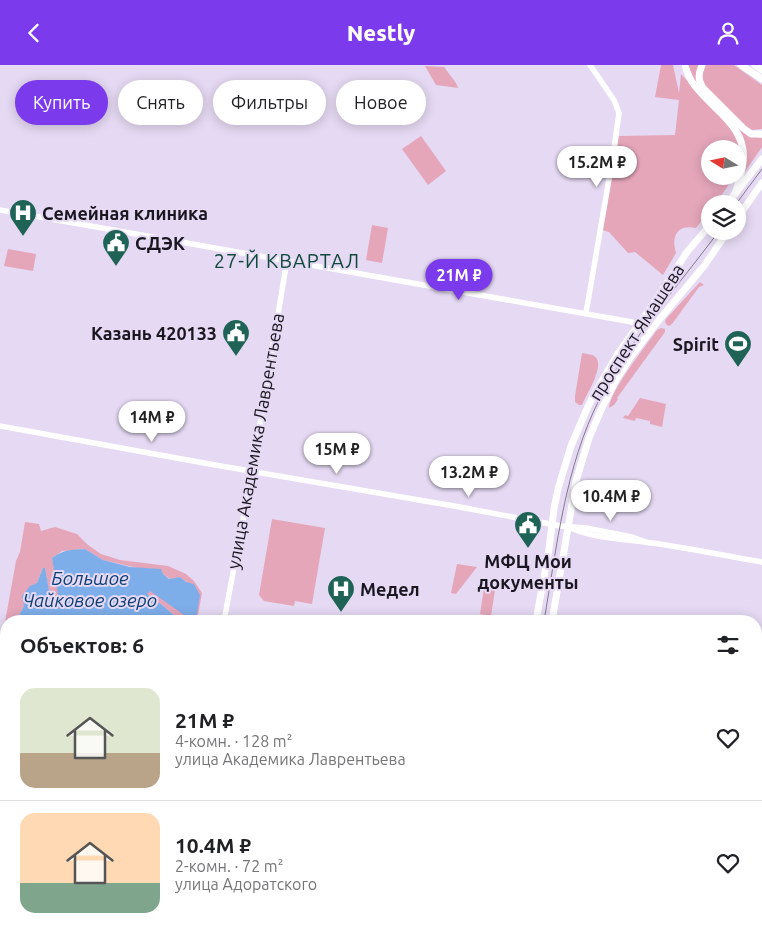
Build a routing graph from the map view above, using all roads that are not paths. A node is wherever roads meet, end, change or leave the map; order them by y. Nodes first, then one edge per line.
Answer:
1 (590, 65) edge
2 (685, 65) edge
3 (702, 65) edge
4 (741, 65) edge
5 (746, 65) edge
6 (755, 65) edge
7 (762, 70) edge
8 (762, 78) edge
9 (762, 134) edge
10 (762, 154) edge
11 (762, 159) edge
12 (754, 170) junction
13 (762, 183) edge
14 (735, 194) joint
15 (746, 206) edge
16 (0, 210) edge
17 (701, 236) edge
18 (722, 240) edge
19 (287, 261) junction
20 (586, 313) junction
21 (638, 325) junction
22 (0, 426) edge
23 (252, 471) junction
24 (552, 524) junction
25 (568, 527) junction
26 (762, 562) edge
27 (225, 615) edge
28 (537, 615) edge
29 (553, 615) edge

1 - 20 street
2 - 14 main road
3 - 9 main road
4 - 8 main road
5 - 8 main road
6 - 7 main road
10 - 12 main road
11 - 12 main road
12 - 14 main road
13 - 15 main road
16 - 19 street
17 - 21 main road, проспект Ямашева
18 - 25 main road, проспект Ямашева
19 - 20 street
19 - 23 street, улица Академика Лаврентьева
20 - 21 street
21 - 24 main road, проспект Ямашева
22 - 23 street
23 - 24 street
23 - 27 street, улица Академика Лаврентьева
24 - 25 street
24 - 28 main road, проспект Ямашева
25 - 26 street
25 - 29 main road, проспект Ямашева

